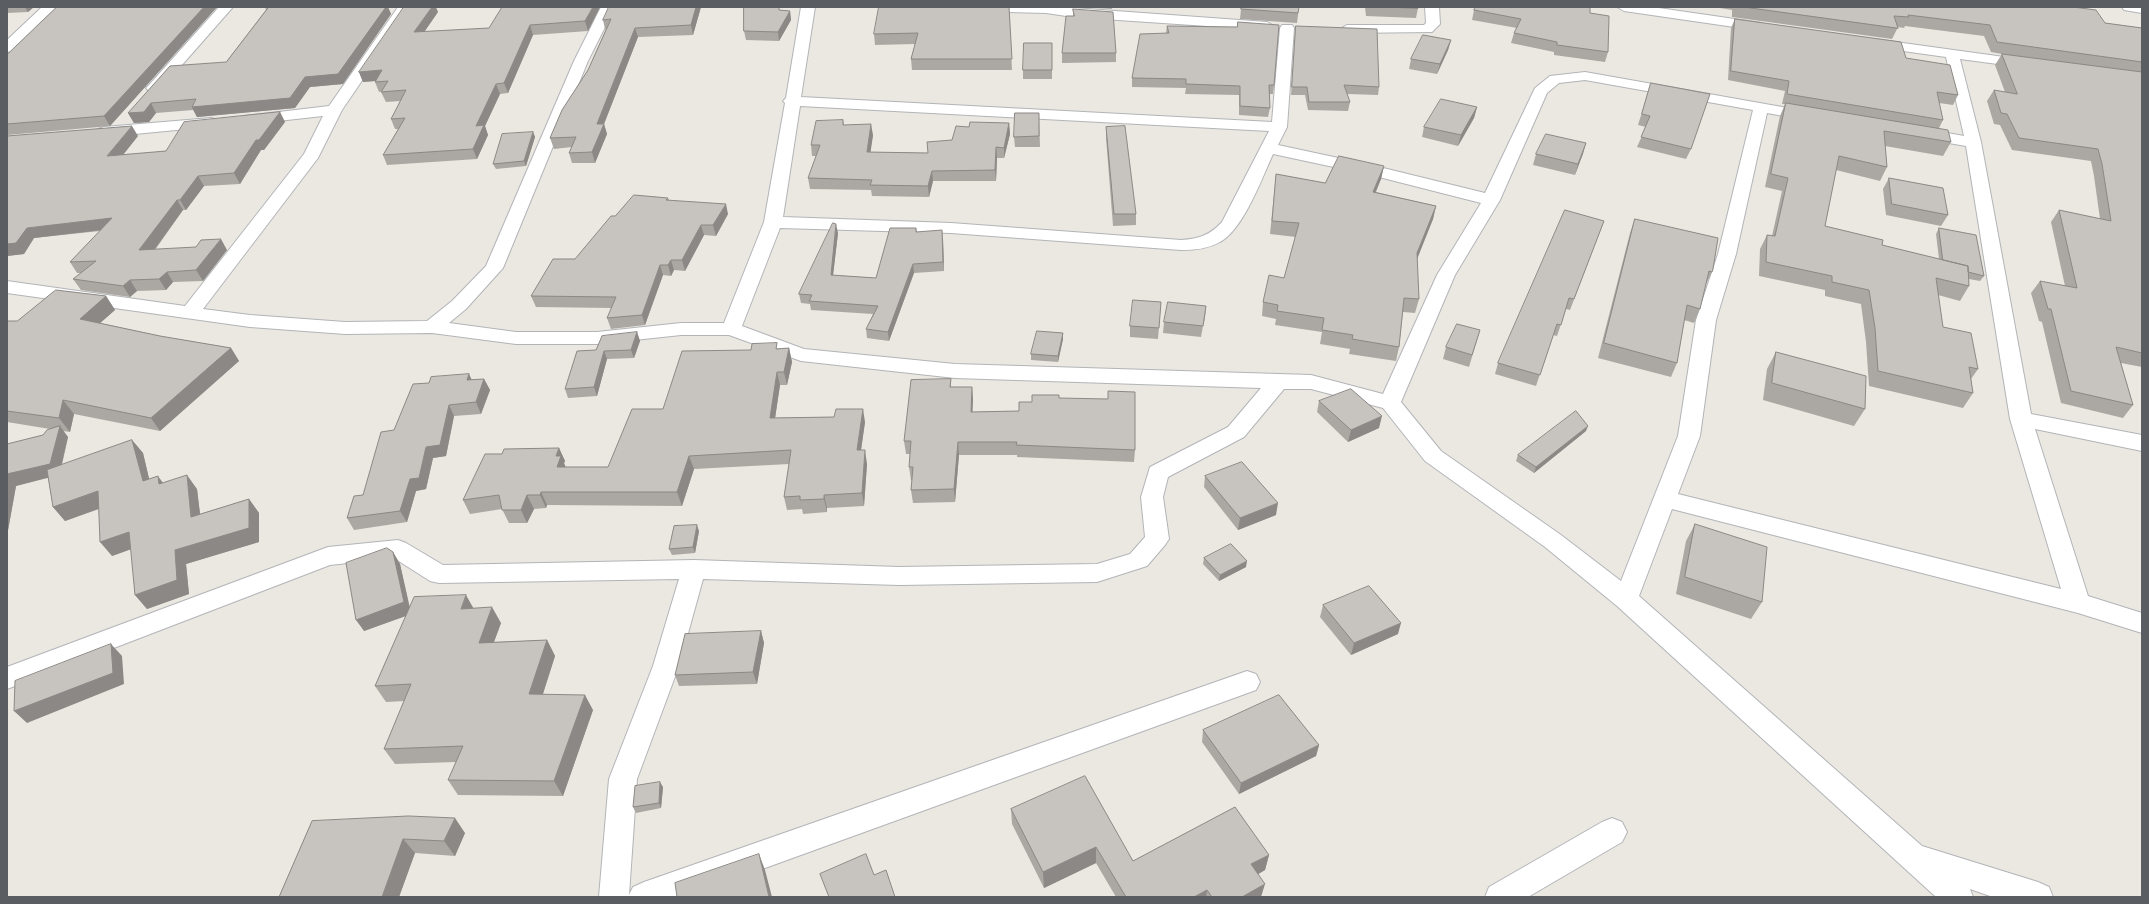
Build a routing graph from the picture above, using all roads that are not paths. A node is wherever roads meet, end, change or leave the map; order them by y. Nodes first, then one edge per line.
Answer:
1 (50, 7) edge
2 (226, 7) edge
3 (405, 7) edge
4 (808, 7) edge
5 (969, 7) edge
6 (1210, 7) edge
7 (1432, 7) edge
8 (1624, 7) edge
9 (2129, 7) edge
10 (1046, 8) edge
11 (613, 9) edge
12 (2142, 9) edge
13 (1205, 22) junction
14 (1772, 28) edge
15 (1335, 29) edge
16 (1858, 41) edge
17 (7, 48) edge
18 (1952, 54) junction
19 (2039, 65) edge
20 (791, 100) junction
21 (142, 101) edge
22 (1761, 107) junction
23 (334, 110) junction
24 (132, 113) edge
25 (1824, 118) edge
26 (1279, 127) junction
27 (1902, 130) edge
28 (116, 131) junction
29 (93, 133) edge
30 (1973, 142) junction
31 (1268, 148) junction
32 (1491, 200) junction
33 (773, 222) junction
34 (7, 287) edge
35 (190, 313) junction
36 (432, 327) junction
37 (732, 329) junction
38 (1278, 382) junction
39 (1390, 403) junction
40 (2021, 419) junction
41 (2142, 444) edge
42 (1665, 499) junction
43 (694, 569) junction
44 (1626, 600) junction
45 (2078, 603) junction
46 (2142, 624) edge
47 (7, 678) edge
48 (1247, 682) dead end
49 (1612, 832) dead end
50 (1911, 857) junction
51 (614, 897) edge
52 (644, 897) edge
53 (1500, 897) edge
54 (1958, 897) edge
55 (2038, 897) edge

1 - 17 street
2 - 21 street
3 - 23 street
4 - 20 street
5 - 10 street
6 - 13 street
7 - 15 street
8 - 14 street
9 - 12 street
10 - 13 street
11 - 36 street
13 - 26 street
16 - 18 street
18 - 19 street
18 - 30 street
20 - 26 street
20 - 33 street
22 - 25 street
22 - 32 street
22 - 42 street
23 - 28 street
23 - 35 street
24 - 28 street
26 - 31 street
27 - 30 street
28 - 29 street
30 - 40 street
31 - 32 street
31 - 33 street
32 - 39 street
33 - 37 street
34 - 35 street
35 - 36 street
36 - 37 street
37 - 38 street
38 - 39 street
38 - 43 street
39 - 44 street
40 - 41 street
40 - 45 street
42 - 44 street
42 - 45 street
43 - 47 street
43 - 51 street
44 - 50 street
45 - 46 street
48 - 52 street
49 - 53 street
50 - 54 street
50 - 55 street

